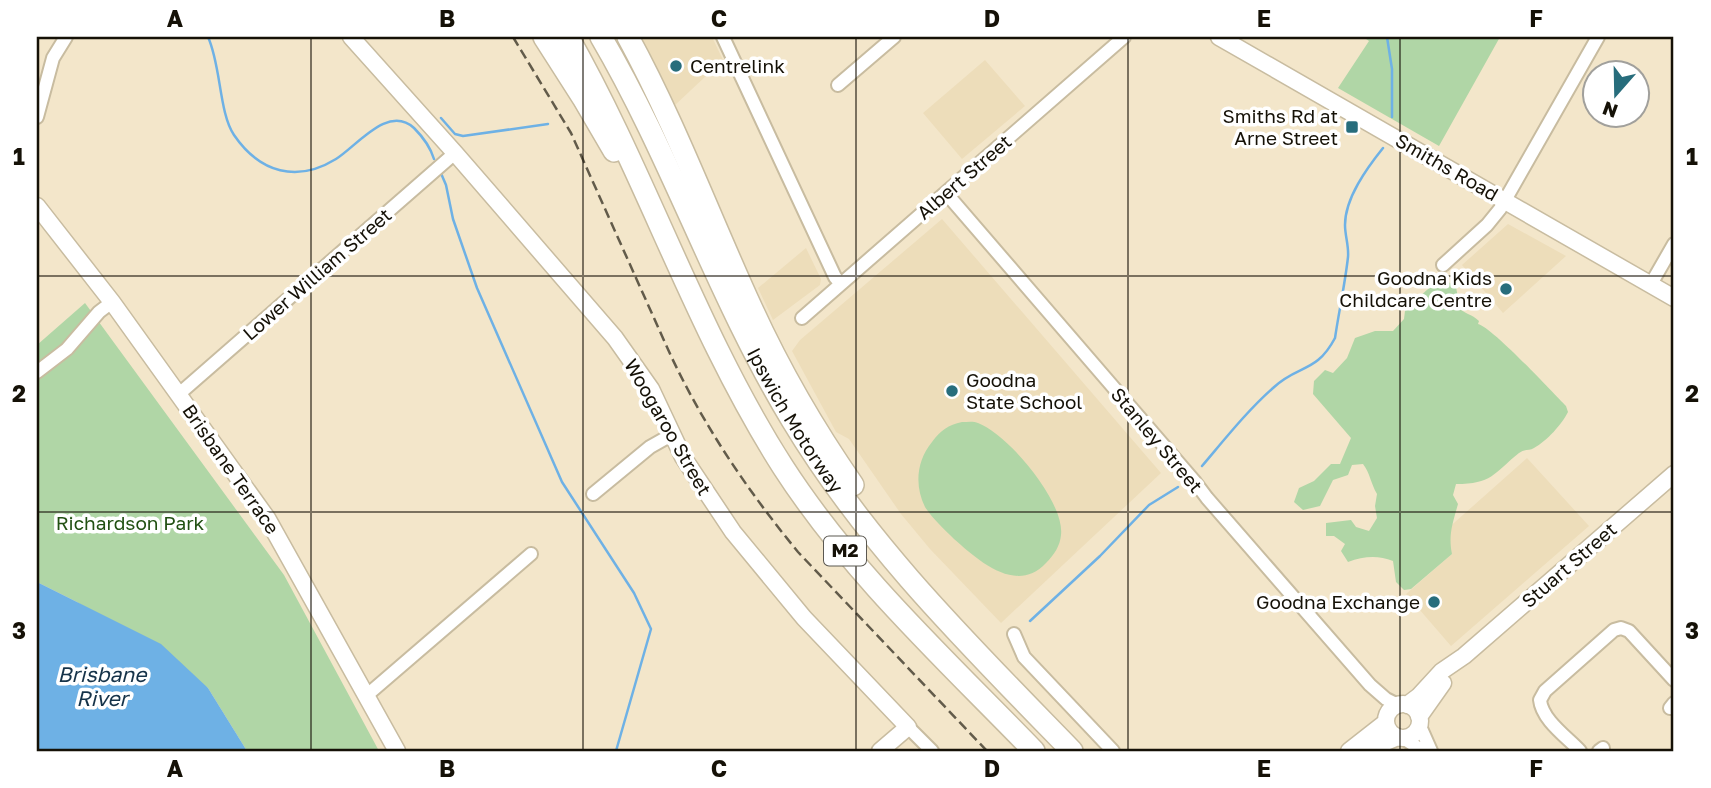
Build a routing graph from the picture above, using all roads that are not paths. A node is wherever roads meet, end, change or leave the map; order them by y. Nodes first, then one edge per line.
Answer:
1 (66, 37) edge
2 (351, 37) edge
3 (544, 37) edge
4 (568, 37) edge
5 (601, 37) edge
6 (628, 37) edge
7 (723, 37) edge
8 (894, 37) edge
9 (1125, 37) edge
10 (1219, 37) edge
11 (1598, 37) edge
12 (838, 85) dead end
13 (37, 117) edge
14 (455, 153) junction
15 (634, 166) junction
16 (946, 193) junction
17 (1505, 201) junction
18 (37, 206) edge
19 (1674, 244) edge
20 (1443, 265) dead end
21 (841, 284) junction
22 (1651, 285) junction
23 (1674, 298) edge
24 (113, 302) junction
25 (802, 317) dead end
26 (37, 372) edge
27 (179, 394) junction
28 (673, 434) junction
29 (1674, 474) edge
30 (593, 494) dead end
31 (531, 554) dead end
32 (956, 631) junction
33 (1014, 634) dead end
34 (1674, 680) edge
35 (1370, 685) junction
36 (366, 696) junction
37 (1411, 713) junction
38 (1386, 720) junction
39 (908, 727) junction
40 (1400, 738) junction
41 (397, 751) edge
42 (880, 751) edge
43 (932, 751) edge
44 (1034, 751) edge
45 (1072, 751) edge
46 (1113, 751) edge
47 (1349, 751) edge
48 (1365, 751) edge
49 (1423, 751) edge
50 (1431, 751) edge
51 (1580, 751) edge

1 - 13 street
2 - 14 street, Woogaroo Street
3 - 15 highway
4 - 15 highway, Ipswich Motorway / M2
5 - 32 highway, Ipswich Motorway / M2
6 - 32 highway
7 - 21 street
8 - 12 street
9 - 16 street, Albert Street
10 - 17 street, Smiths Road
11 - 17 street
14 - 27 street, Lower William Street
14 - 28 street, Woogaroo Street
15 - 44 highway, Ipswich Motorway / M2
16 - 21 street, Albert Street
16 - 35 street, Stanley Street
17 - 20 street
17 - 22 street, Smiths Road
18 - 24 street, Brisbane Terrace
19 - 22 street
21 - 25 street, Albert Street
22 - 23 street, Smiths Road
24 - 26 street
24 - 27 street, Brisbane Terrace
27 - 36 street, Brisbane Terrace
28 - 30 street
28 - 39 street, Woogaroo Street
29 - 37 street, Stuart Street
31 - 36 street
32 - 45 highway, Ipswich Motorway / M2
33 - 46 street
34 - 51 street
35 - 37 street, Stanley Street
35 - 38 street, Stanley Street
36 - 41 street, Brisbane Terrace
37 - 38 street
37 - 40 street
37 - 50 street
38 - 40 street
38 - 47 street
39 - 42 street
39 - 43 street, Woogaroo Street
40 - 48 street
40 - 49 street

